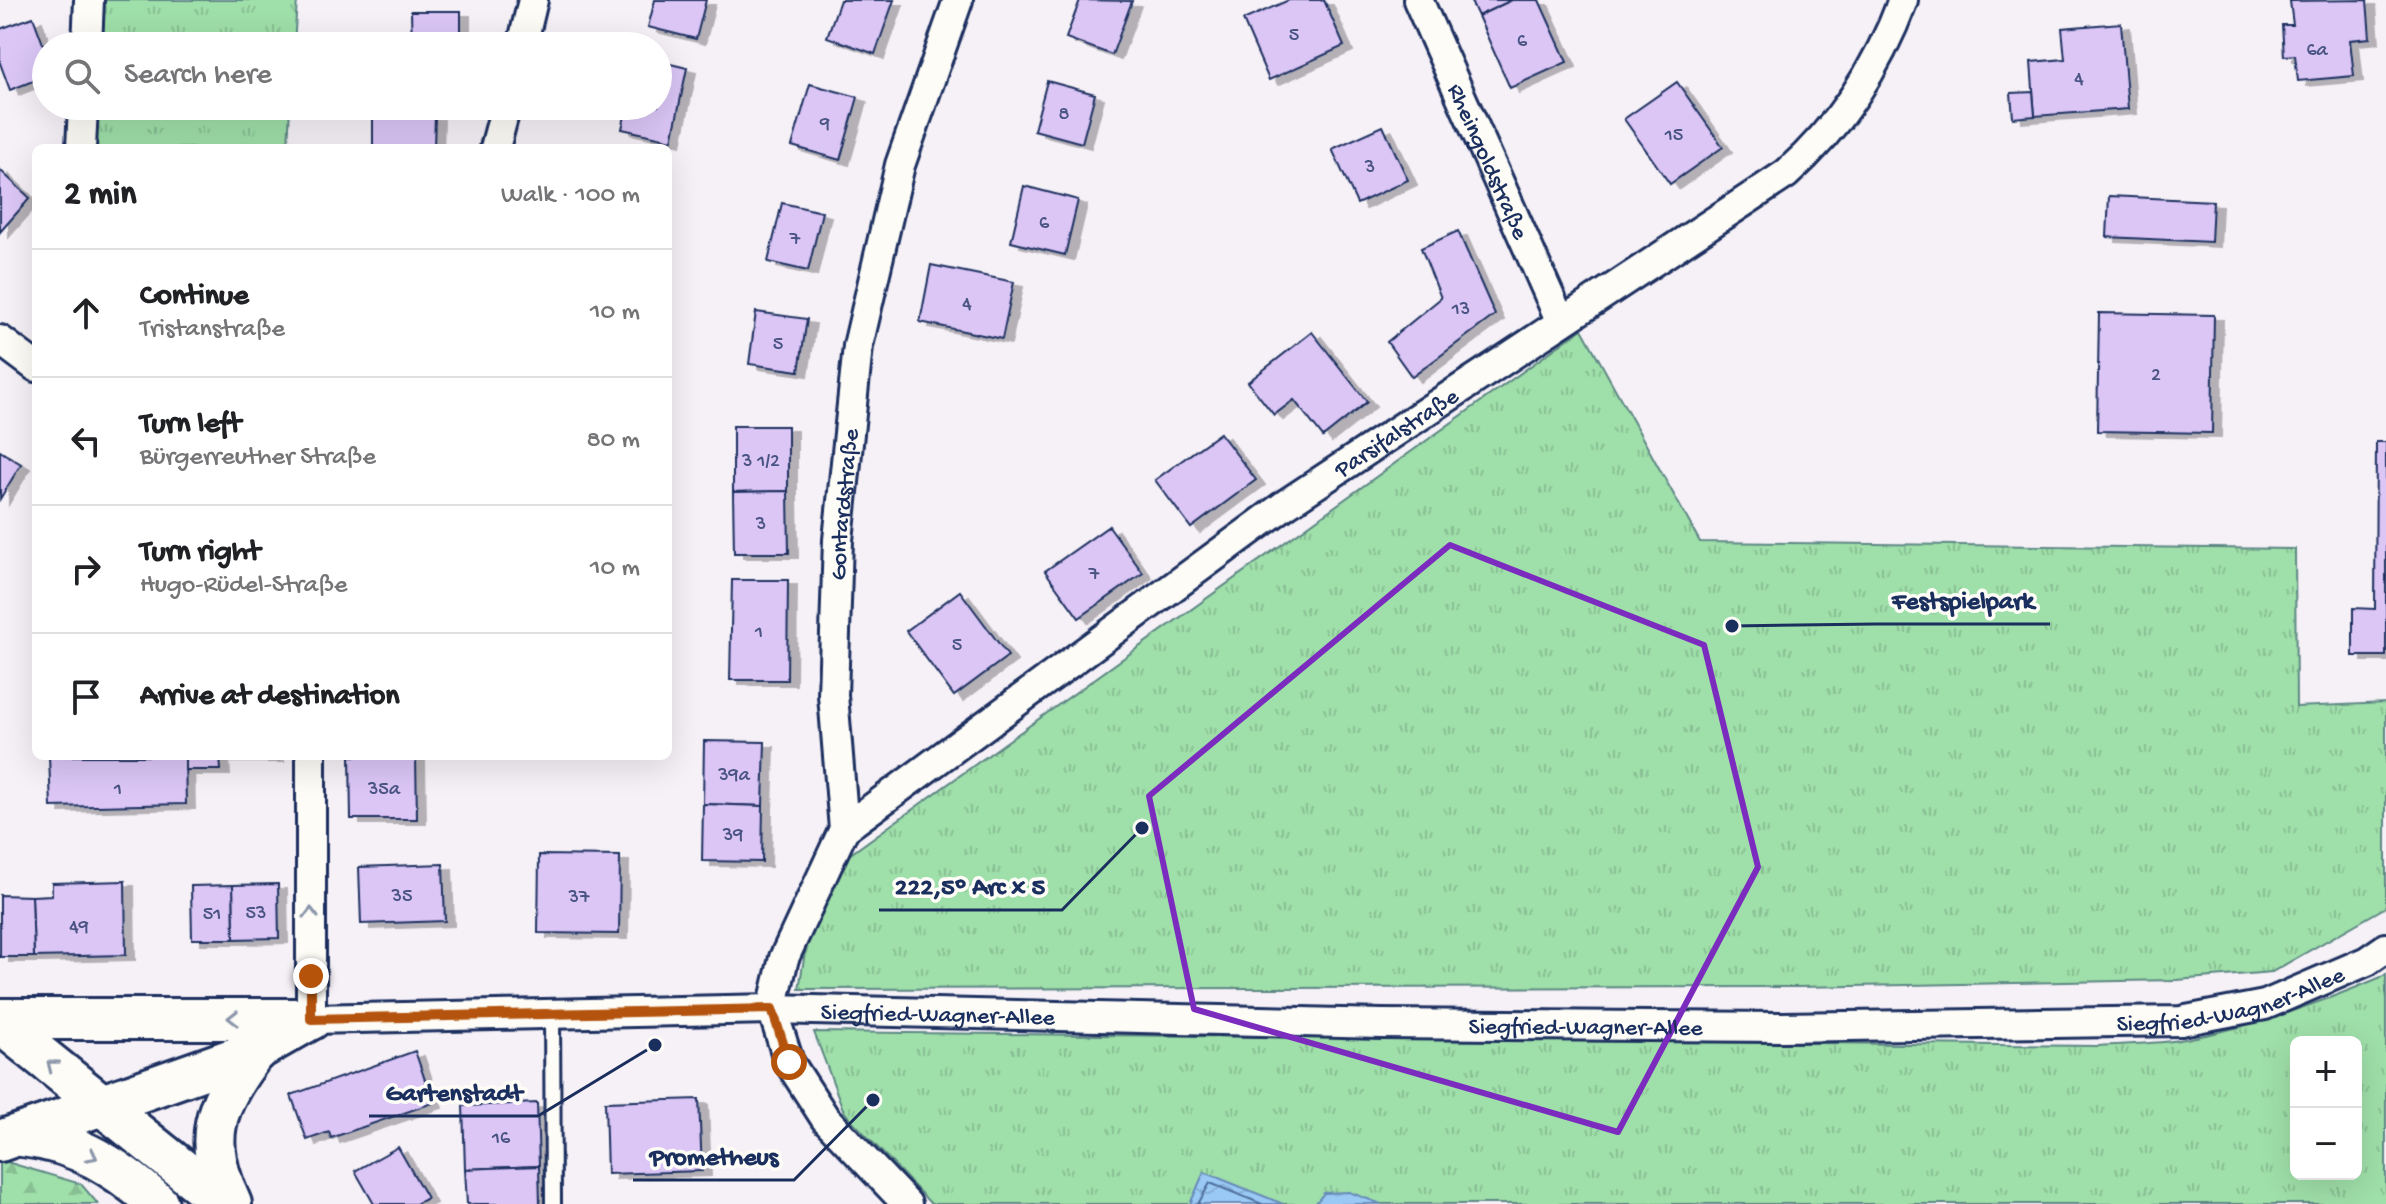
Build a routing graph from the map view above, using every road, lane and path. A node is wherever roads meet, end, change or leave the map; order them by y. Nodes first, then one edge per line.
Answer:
1 (89, 0) edge
2 (533, 0) edge
3 (958, 0) edge
4 (1418, 0) edge
5 (1903, 0) edge
6 (88, 32) edge
7 (525, 32) edge
8 (82, 120) edge
9 (502, 120) edge
10 (81, 144) edge
11 (496, 144) edge
12 (1561, 322) junction
13 (0, 340) edge
14 (32, 364) edge
15 (311, 760) edge
16 (844, 829) junction
17 (2386, 948) edge
18 (772, 1009) junction
19 (552, 1011) junction
20 (182, 1018) junction
21 (311, 1019) junction
22 (0, 1021) edge
23 (255, 1051) junction
24 (168, 1084) junction
25 (104, 1107) junction
26 (9, 1138) edge
27 (158, 1204) edge
28 (225, 1204) edge
29 (231, 1204) edge
30 (553, 1204) edge
31 (907, 1204) edge

1 - 6 street
2 - 7 street
3 - 16 street, Gontardstraße
4 - 12 street, Rheingoldstraße
5 - 12 street, Parsifalstraße
8 - 10 street
9 - 11 street
12 - 16 street, Parsifalstraße
13 - 14 street
21 -> 15 street
16 - 18 street, Gontardstraße
17 - 18 street, Siegfried-Wagner-Allee
18 - 19 street, Siegfried-Wagner-Allee
18 - 31 street
19 - 21 street, Siegfried-Wagner-Allee
19 - 30 lane
21 -> 20 main road
20 - 22 main road
20 - 24 main road
21 - 23 main road
25 -> 22 main road
23 - 24 main road
23 - 29 main road
24 - 25 main road
25 - 26 main road
25 - 28 main road
26 -> 27 main road

